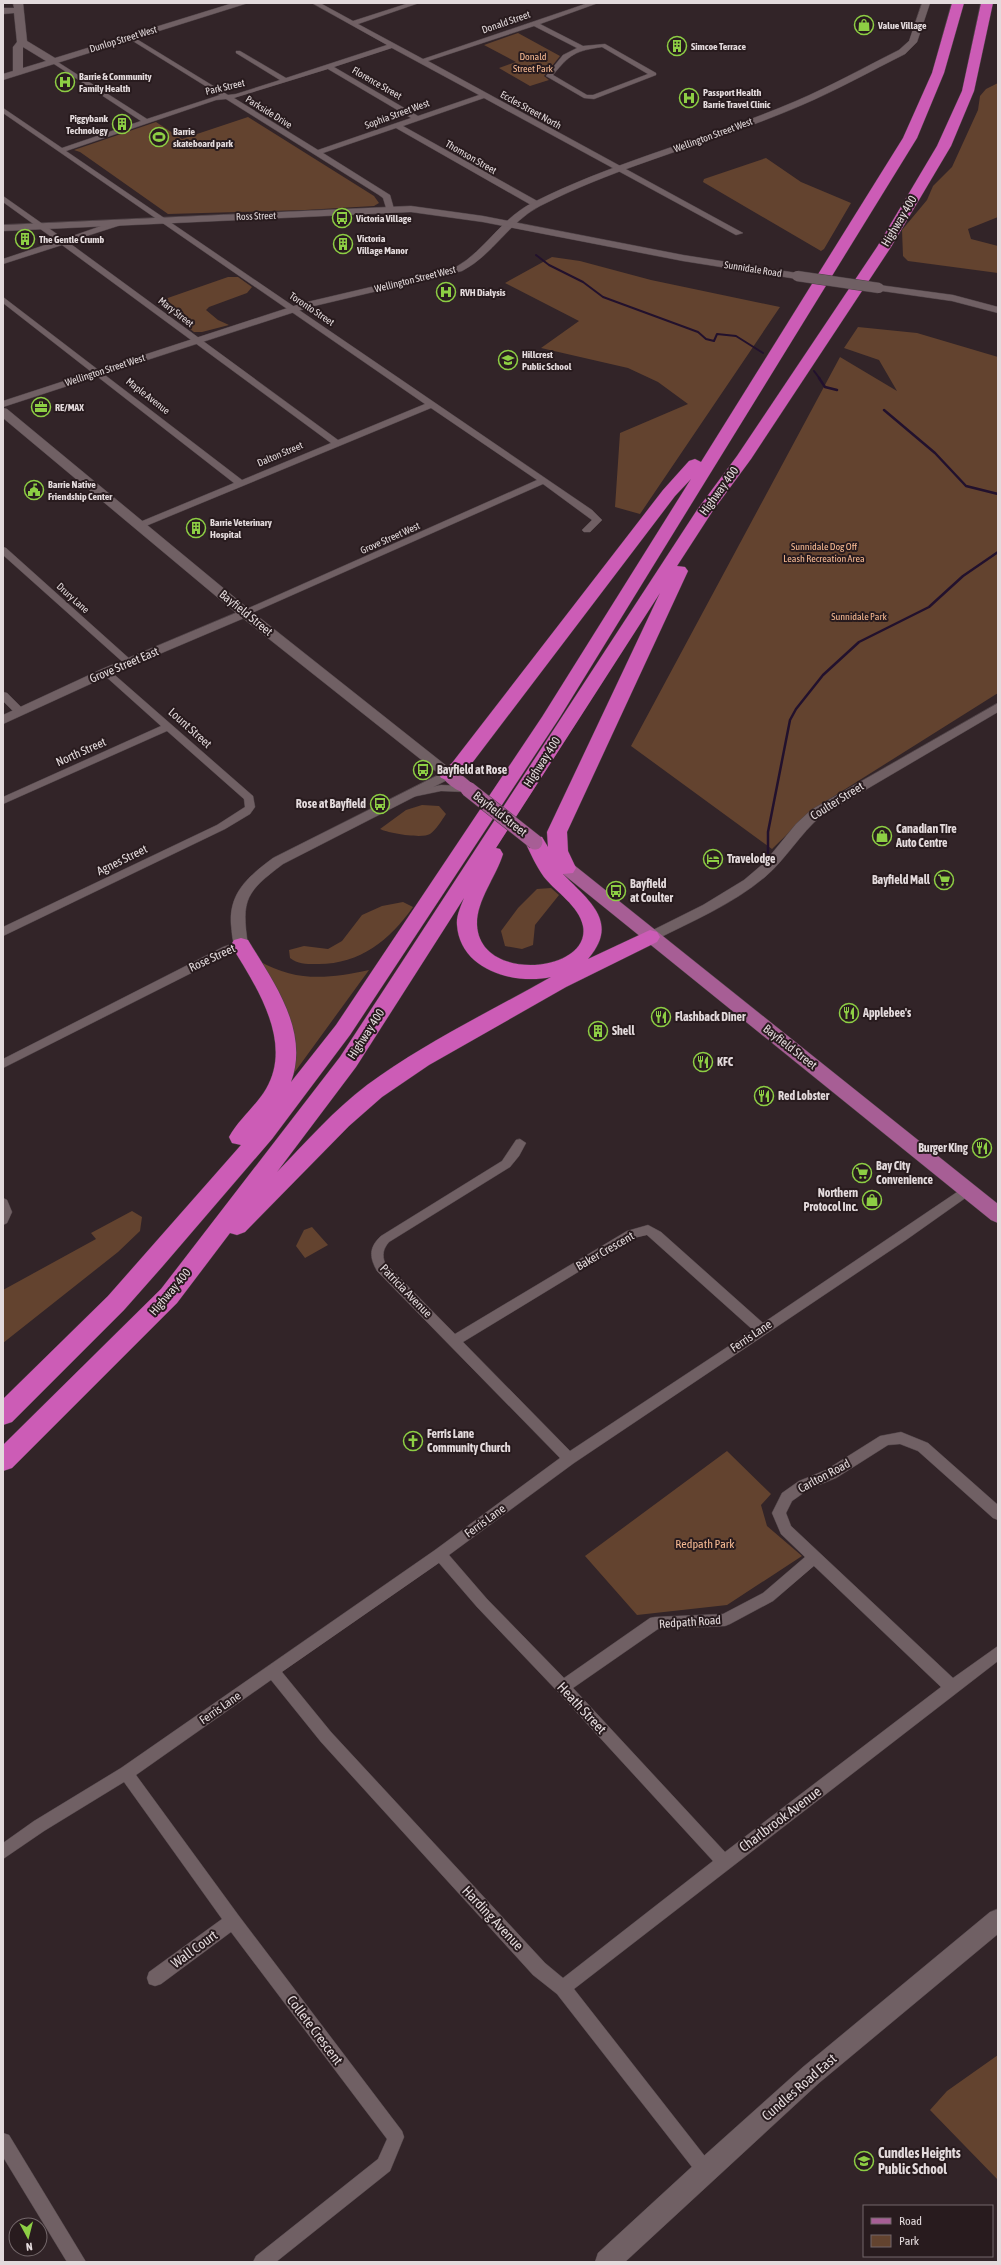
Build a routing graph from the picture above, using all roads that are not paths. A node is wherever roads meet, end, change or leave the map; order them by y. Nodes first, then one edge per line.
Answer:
1 (243, 3) edge
2 (316, 3) edge
3 (416, 3) edge
4 (567, 3) edge
5 (595, 3) edge
6 (926, 3) edge
7 (958, 3) edge
8 (987, 3) edge
9 (19, 6) edge
10 (578, 9) junction
11 (3, 11) edge
12 (353, 23) junction
13 (534, 23) junction
14 (130, 37) junction
15 (22, 42) junction
16 (394, 45) junction
17 (582, 48) junction
18 (238, 52) dead end
19 (53, 61) junction
20 (422, 61) junction
21 (328, 66) junction
22 (18, 72) junction
23 (3, 77) edge
24 (285, 80) junction
25 (484, 95) junction
26 (227, 97) junction
27 (3, 110) edge
28 (416, 118) junction
29 (146, 121) junction
30 (396, 125) junction
31 (62, 150) junction
32 (317, 153) junction
33 (619, 169) junction
34 (3, 198) edge
35 (536, 204) junction
36 (140, 206) junction
37 (390, 209) junction
38 (164, 220) junction
39 (121, 222) junction
40 (508, 224) junction
41 (39, 226) junction
42 (3, 228) edge
43 (738, 233) dead end
44 (63, 242) junction
45 (3, 262) edge
46 (3, 299) edge
47 (293, 309) junction
48 (998, 310) edge
49 (195, 341) junction
50 (99, 373) junction
51 (755, 388) junction
52 (3, 404) edge
53 (431, 405) junction
54 (3, 412) edge
55 (336, 443) junction
56 (543, 481) junction
57 (240, 483) junction
58 (705, 510) junction
59 (138, 526) junction
60 (587, 530) dead end
61 (3, 550) edge
62 (245, 613) junction
63 (129, 663) junction
64 (106, 672) junction
65 (3, 696) edge
66 (998, 707) edge
67 (20, 712) junction
68 (3, 720) edge
69 (169, 726) junction
70 (448, 774) junction
71 (468, 789) junction
72 (411, 794) junction
73 (3, 801) edge
74 (250, 807) joint
75 (494, 835) junction
76 (535, 842) junction
77 (566, 868) junction
78 (3, 932) edge
79 (650, 937) junction
80 (241, 945) junction
81 (3, 1064) edge
82 (520, 1143) dead end
83 (967, 1191) junction
84 (3, 1203) edge
85 (998, 1215) edge
86 (3, 1220) edge
87 (154, 1261) junction
88 (169, 1296) junction
89 (761, 1329) junction
90 (454, 1341) junction
91 (3, 1415) edge
92 (570, 1459) junction
93 (3, 1461) edge
94 (998, 1514) edge
95 (440, 1554) junction
96 (815, 1557) junction
97 (998, 1652) edge
98 (273, 1672) junction
99 (563, 1687) junction
100 (952, 1687) junction
101 (126, 1774) junction
102 (3, 1852) edge
103 (724, 1862) junction
104 (232, 1920) junction
105 (998, 1920) edge
106 (155, 1978) dead end
107 (563, 1988) junction
108 (3, 2141) edge
109 (705, 2170) junction
110 (77, 2262) edge
111 (262, 2262) edge
112 (607, 2262) edge

1 - 14 main road, Dunlop Street West
2 - 12 street, Eccles Street North
3 - 12 street
4 - 10 street
5 - 10 street, Donald Street
6 - 33 street, Wellington Street West
7 - 51 highway, Highway 400
8 - 58 highway, Highway 400
9 - 11 main road
9 - 15 main road
10 - 13 street, Donald Street
12 - 16 street, Eccles Street North
13 - 17 street
13 - 20 street, Donald Street
14 - 19 main road, Dunlop Street West
14 - 26 street, Parkside Drive
15 - 19 main road
15 - 22 main road
16 - 20 street, Eccles Street North
16 - 21 street, Park Street
17 - 17 street
18 - 24 street
19 - 22 main road, Dunlop Street West
19 - 29 street
20 - 25 street, Eccles Street North
21 - 24 street, Park Street
21 - 28 street, Florence Street
22 - 23 main road, Dunlop Street West
24 - 26 street, Park Street
25 - 28 street, Sophia Street West
25 - 33 street, Eccles Street North
26 - 29 street, Park Street
26 - 32 street, Parkside Drive
27 - 31 street, Toronto Street
28 - 30 street, Sophia Street West
29 - 31 street, Park Street
30 - 32 street, Sophia Street West
30 - 35 street, Thomson Street
31 - 36 street, Toronto Street
32 - 37 street, Parkside Drive
33 - 35 street, Wellington Street West
33 - 43 street, Eccles Street North
34 - 41 street, Mary Street
35 - 40 street, Wellington Street West
36 - 38 street, Toronto Street
36 - 39 main road
37 - 38 main road, Ross Street
37 - 40 main road, Ross Street
38 - 39 main road, Ross Street
38 - 47 street, Toronto Street
39 - 41 main road, Ross Street
39 - 44 street
40 - 47 street, Wellington Street West
40 - 48 main road, Sunnidale Road, bridge
41 - 42 main road, Ross Street
41 - 44 street, Mary Street
44 - 45 street
44 - 49 street, Mary Street
46 - 50 street, Maple Avenue
47 - 49 street, Wellington Street West
47 - 53 street, Toronto Street
49 - 50 street, Wellington Street West
49 - 55 street, Mary Street
50 - 52 street, Wellington Street West
50 - 57 street, Maple Avenue
51 - 70 highway
51 - 87 highway, Highway 400
53 - 55 street, Dalton Street
53 - 56 street, Toronto Street
54 - 59 main road, Bayfield Street
55 - 57 street, Dalton Street
56 - 60 street, Toronto Street
56 - 62 street, Grove Street West
57 - 59 street, Dalton Street
58 - 75 highway, Highway 400
58 - 77 highway
59 - 62 main road, Bayfield Street
61 - 63 street, Drury Lane
62 - 63 street, Grove Street East
62 - 70 main road, Bayfield Street
63 - 64 street, Grove Street East
64 - 67 street, Grove Street East
64 - 69 street, Lount Street
65 - 67 street
66 - 79 street, Coulter Street
67 - 68 street, Grove Street East
69 - 73 street, North Street
69 - 74 street, Lount Street
70 - 71 main road, Bayfield Street
70 - 72 street, Rose Street
71 - 72 street, Rose Street
71 - 76 main road, Bayfield Street, bridge
72 - 80 street, Rose Street
74 - 78 street, Agnes Street
75 - 76 highway
75 - 88 highway, Highway 400
76 - 77 main road, Bayfield Street
77 - 79 main road, Bayfield Street
79 - 83 main road, Bayfield Street
79 - 88 highway
80 - 81 street, Rose Street
80 - 87 highway
82 - 90 street, Patricia Avenue
83 - 85 main road, Bayfield Street
83 - 89 street, Ferris Lane
84 - 86 street
87 - 91 highway, Highway 400
88 - 93 highway, Highway 400
89 - 90 street, Baker Crescent
89 - 92 street, Ferris Lane
90 - 92 street, Patricia Avenue
92 - 95 street, Ferris Lane
94 - 96 street, Carlton Road
95 - 98 street, Ferris Lane
95 - 99 street, Heath Street
96 - 99 street, Redpath Road
96 - 100 street, Carlton Road
97 - 100 street, Charlbrook Avenue
98 - 101 street, Ferris Lane
98 - 107 street, Harding Avenue
99 - 103 street, Heath Street
100 - 103 street, Charlbrook Avenue
101 - 102 street, Ferris Lane
101 - 104 street, Collete Crescent
103 - 107 street, Charlbrook Avenue
104 - 106 street, Wall Court
104 - 111 street, Collete Crescent
105 - 109 main road, Cundles Road East
107 - 109 street, Harding Avenue
108 - 110 street
109 - 112 main road, Cundles Road East

